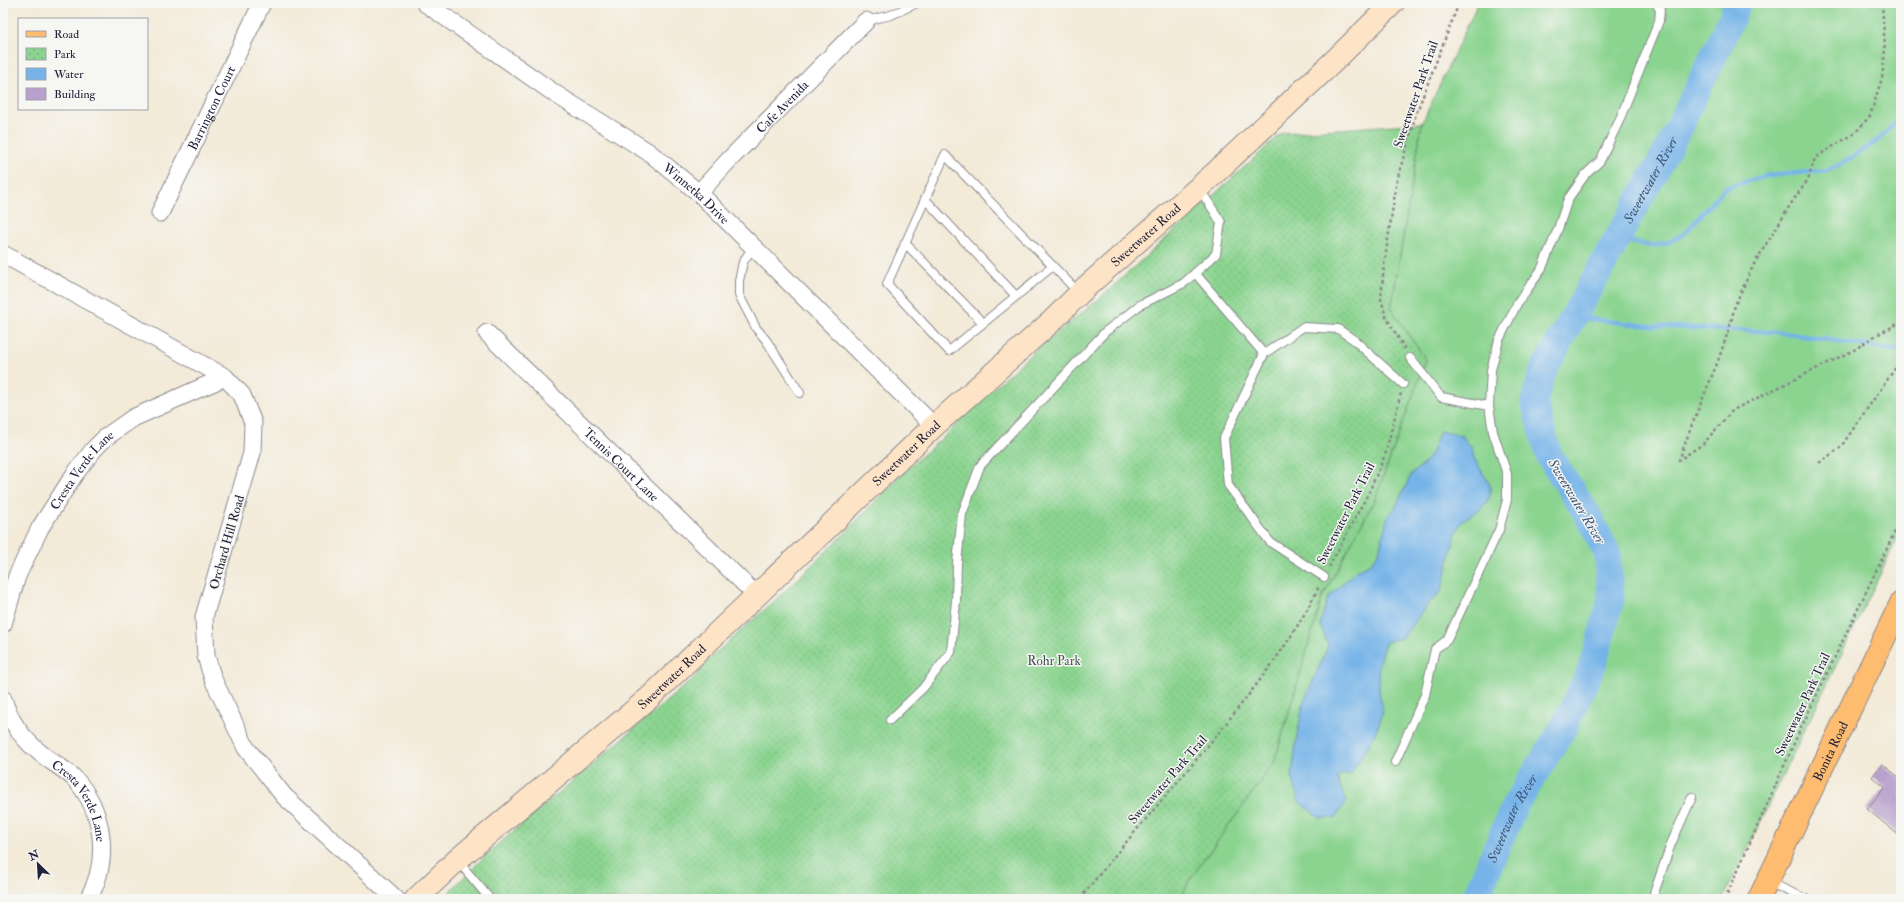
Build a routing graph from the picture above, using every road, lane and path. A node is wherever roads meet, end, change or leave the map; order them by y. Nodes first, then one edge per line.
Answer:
1 (262, 3) edge
2 (425, 3) edge
3 (917, 3) edge
4 (1410, 3) edge
5 (1459, 3) edge
6 (1656, 3) edge
7 (1882, 3) edge
8 (1386, 10) edge
9 (866, 21) joint
10 (1199, 187) junction
11 (699, 193) junction
12 (925, 199) junction
13 (160, 213) dead end
14 (905, 243) junction
15 (753, 247) junction
16 (3, 254) edge
17 (1053, 266) junction
18 (1195, 273) junction
19 (1079, 294) junction
20 (1016, 296) junction
21 (1901, 322) edge
22 (983, 323) junction
23 (487, 333) dead end
24 (1264, 354) junction
25 (1410, 358) joint
26 (1901, 360) edge
27 (225, 377) junction
28 (1403, 384) joint
29 (800, 393) dead end
30 (1489, 406) junction
31 (934, 426) junction
32 (1819, 463) dead end
33 (1901, 519) edge
34 (1324, 577) junction
35 (7, 595) edge
36 (757, 596) junction
37 (1901, 603) edge
38 (3, 624) edge
39 (3, 699) edge
40 (890, 720) dead end
41 (1395, 762) dead end
42 (1692, 797) dead end
43 (456, 860) junction
44 (1763, 890) edge
45 (88, 899) edge
46 (396, 899) edge
47 (416, 899) edge
48 (490, 899) edge
49 (1080, 899) edge
50 (1652, 899) edge
51 (1726, 899) edge
52 (1806, 899) edge

1 - 13 street, Barrington Court
2 - 11 street, Winnetka Drive
3 - 9 lane
4 - 8 main road
5 - 25 path, Sweetwater Park Trail
6 - 30 lane
7 - 21 path
8 - 10 main road, Sweetwater Road
9 - 11 street, Cafe Avenida
10 - 18 lane
10 - 19 main road, Sweetwater Road
11 - 15 street, Winnetka Drive
12 - 14 lane
12 - 17 lane
12 - 20 lane
14 - 22 lane
14 - 22 lane
15 - 29 lane
15 - 31 street, Winnetka Drive
16 - 27 street, Orchard Hill Road
17 - 19 lane
17 - 20 lane
18 - 24 lane
18 - 40 lane
19 - 31 main road, Sweetwater Road
20 - 22 lane
23 - 36 street, Tennis Court Lane
24 - 28 lane
24 - 34 lane
25 - 30 lane
26 - 32 path
27 - 35 street, Cresta Verde Lane
27 - 46 street, Orchard Hill Road
28 - 34 path, Sweetwater Park Trail
30 - 41 lane
31 - 36 main road, Sweetwater Road
33 - 51 path, Sweetwater Park Trail
34 - 49 path, Sweetwater Park Trail
35 - 38 street, Cresta Verde Lane
36 - 43 main road, Sweetwater Road
37 - 44 main road, Bonita Road
39 - 45 street, Cresta Verde Lane
42 - 50 lane
43 - 47 main road, Sweetwater Road
43 - 48 lane
44 - 52 lane

